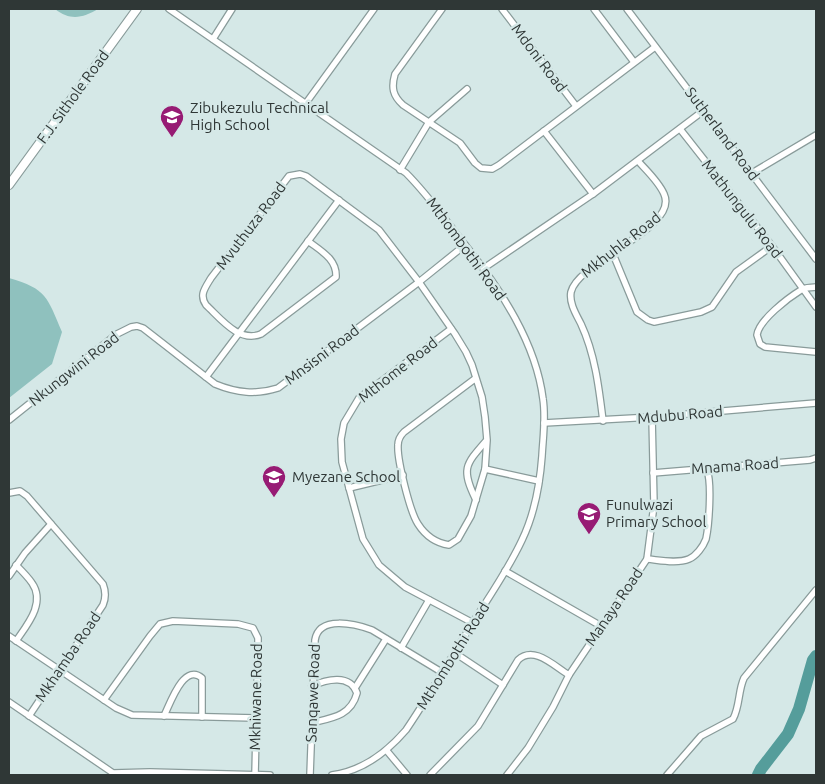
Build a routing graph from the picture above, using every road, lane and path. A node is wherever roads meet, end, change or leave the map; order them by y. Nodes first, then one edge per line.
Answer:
1 (137, 9) edge
2 (169, 9) edge
3 (232, 9) edge
4 (374, 9) edge
5 (442, 9) edge
6 (502, 9) edge
7 (594, 9) edge
8 (627, 9) edge
9 (213, 39) junction
10 (656, 47) junction
11 (634, 62) junction
12 (466, 89) dead end
13 (306, 103) junction
14 (576, 106) junction
15 (703, 111) junction
16 (429, 122) junction
17 (680, 129) junction
18 (544, 131) junction
19 (816, 136) edge
20 (638, 161) junction
21 (400, 170) junction
22 (752, 173) junction
23 (9, 185) edge
24 (593, 194) junction
25 (339, 200) junction
26 (308, 241) junction
27 (465, 245) junction
28 (772, 246) junction
29 (613, 254) junction
30 (816, 260) edge
31 (484, 268) junction
32 (419, 282) junction
33 (816, 287) edge
34 (802, 289) junction
35 (816, 307) edge
36 (143, 328) joint
37 (451, 328) junction
38 (238, 334) junction
39 (816, 352) edge
40 (206, 377) junction
41 (476, 378) junction
42 (816, 403) edge
43 (652, 417) junction
44 (9, 420) edge
45 (603, 421) junction
46 (544, 423) junction
47 (487, 440) junction
48 (816, 458) edge
49 (485, 469) junction
50 (707, 470) junction
51 (653, 473) junction
52 (403, 475) junction
53 (539, 481) junction
54 (349, 488) junction
55 (9, 493) edge
56 (476, 500) junction
57 (51, 524) junction
58 (647, 559) junction
59 (16, 565) junction
60 (505, 571) junction
61 (9, 576) edge
62 (816, 590) edge
63 (429, 600) junction
64 (473, 623) junction
65 (601, 626) junction
66 (9, 636) edge
67 (386, 639) junction
68 (16, 641) junction
69 (401, 648) junction
70 (455, 653) junction
71 (59, 669) junction
72 (443, 673) junction
73 (569, 675) junction
74 (503, 685) junction
75 (312, 686) junction
76 (355, 688) junction
77 (104, 700) junction
78 (9, 702) edge
79 (29, 716) junction
80 (164, 716) junction
81 (202, 717) junction
82 (255, 718) junction
83 (311, 723) junction
84 (387, 751) junction
85 (112, 774) edge
86 (255, 775) edge
87 (270, 775) edge
88 (310, 775) edge
89 (332, 775) edge
90 (407, 775) edge
91 (430, 775) edge
92 (507, 775) edge
93 (667, 775) edge

1 - 23 street, F.J. Sithole Road
2 - 9 street, Mthombothi Road
3 - 9 street
4 - 13 street
5 - 16 street
6 - 14 street, Mdoni Road
7 - 11 street
8 - 10 street, Sutherland Road
9 - 13 street, Mthombothi Road
10 - 11 street
10 - 15 street, Sutherland Road
11 - 14 street
12 - 16 street
13 - 21 street, Mthombothi Road
14 - 18 street
15 - 17 street
15 - 22 street, Sutherland Road
16 - 18 street
16 - 21 street
17 - 20 street
17 - 28 street, Mathungulu Road
18 - 24 street
19 - 22 street
20 - 24 street
20 - 29 street, Mkhuhla Road
21 - 27 street, Mthombothi Road
22 - 30 street, Sutherland Road
24 - 31 street
25 - 26 street
25 - 32 street, Mvuthuza Road
25 - 38 street, Mvuthuza Road
26 - 38 street
26 - 38 street
27 - 31 street, Mthombothi Road
27 - 32 street, Mnsisni Road
28 - 29 street
28 - 34 street, Mathungulu Road
29 - 45 street, Mkhuhla Road
31 - 46 street, Mthombothi Road
32 - 37 street, Mvuthuza Road
32 - 40 street, Mnsisni Road
33 - 34 street
34 - 35 street, Mathungulu Road
34 - 39 street
36 - 40 street, Mnsisni Road
36 - 44 street, Nkungwini Road
37 - 41 street, Mvuthuza Road
37 - 54 street, Mthome Road
38 - 40 street
41 - 47 street, Mvuthuza Road
41 - 52 street
42 - 43 street, Mdubu Road
43 - 45 street, Mdubu Road
43 - 51 street, Manaya Road
45 - 46 street, Mdubu Road
46 - 53 street, Mthombothi Road
47 - 49 street, Mvuthuza Road
47 - 56 street
48 - 50 street, Mnama Road
49 - 53 street
49 - 56 street, Mvuthuza Road
50 - 51 street, Mnama Road
50 - 58 street
51 - 58 street, Manaya Road
52 - 54 street
52 - 56 street, Mvuthuza Road
53 - 60 street, Mthombothi Road
54 - 63 street, Mthome Road
55 - 57 street, Mkhamba Road
57 - 59 street
57 - 71 street, Mkhamba Road
58 - 65 street, Manaya Road
59 - 61 street
59 - 68 street
60 - 64 street, Mthombothi Road
60 - 65 street
62 - 93 street
63 - 64 street, Mthome Road
63 - 69 street
64 - 70 street, Mthombothi Road
65 - 73 street, Manaya Road
66 - 68 street
67 - 69 street, Sanqawe Road
67 - 75 street, Sanqawe Road
67 - 76 street
68 - 71 street
69 - 72 street, Sanqawe Road
70 - 72 street, Mthombothi Road
70 - 74 street
71 - 77 street
71 - 79 street, Mkhamba Road
72 - 84 street, Mthombothi Road
73 - 74 street
73 - 92 street, Manaya Road
74 - 91 street
75 - 76 street
75 - 83 street, Sanqawe Road
76 - 83 street
77 - 80 street
77 - 82 street, Mkhiwane Road
78 - 79 street
79 - 85 street
80 - 81 street
80 - 81 street
81 - 82 street
82 - 86 street, Mkhiwane Road
83 - 88 street, Sanqawe Road
84 - 89 street, Mthombothi Road
84 - 90 street
85 - 86 street
86 - 87 street

